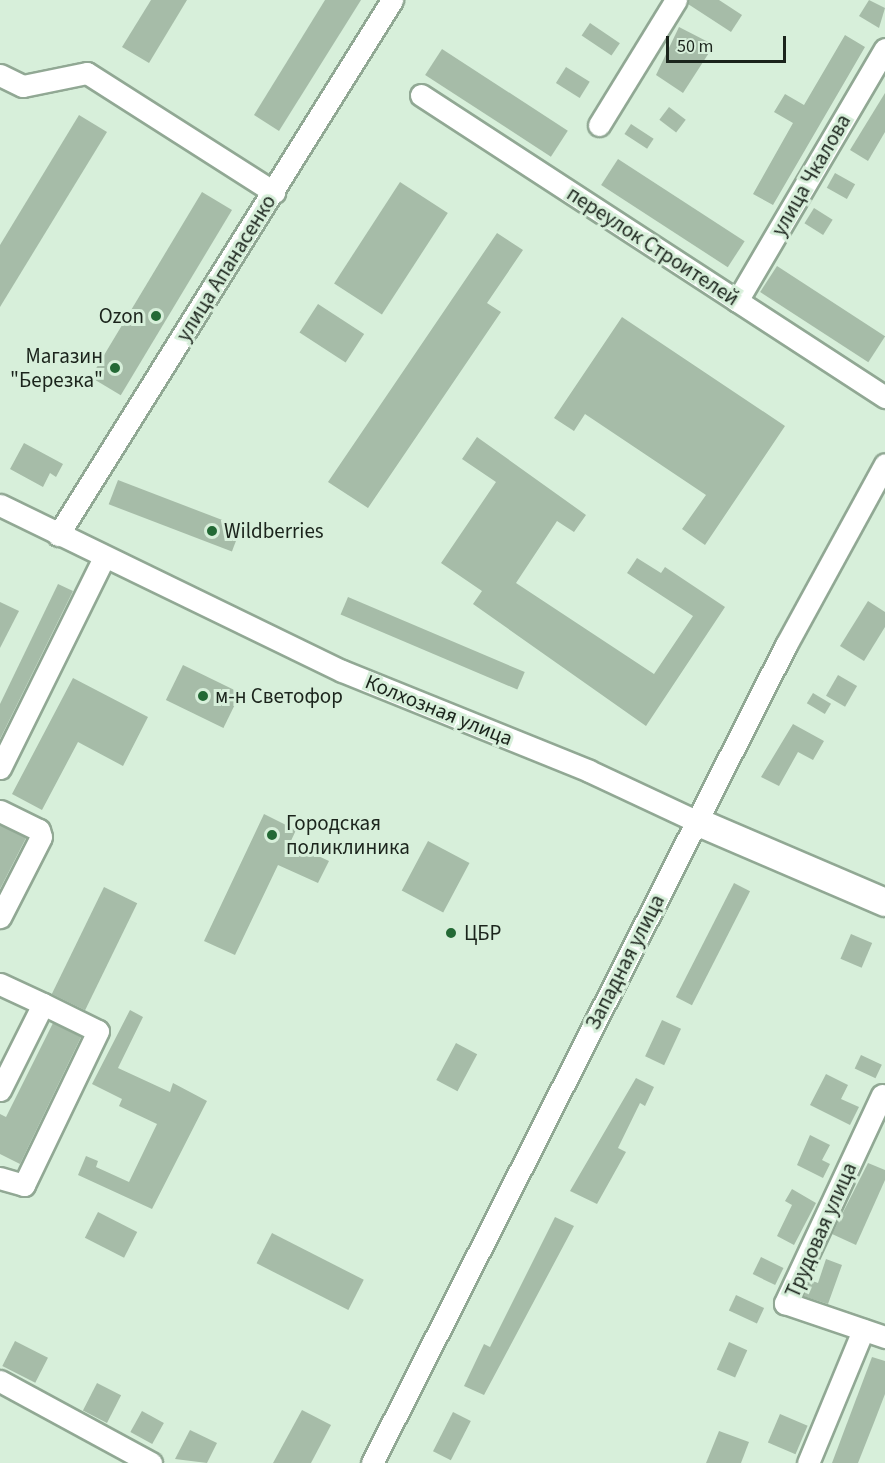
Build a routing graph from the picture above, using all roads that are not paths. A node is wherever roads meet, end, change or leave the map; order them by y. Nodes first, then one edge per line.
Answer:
1 (676, 0) edge
2 (388, 1) edge
3 (885, 50) edge
4 (0, 75) edge
5 (421, 94) dead end
6 (599, 125) dead end
7 (274, 192) junction
8 (737, 301) junction
9 (885, 398) edge
10 (885, 464) edge
11 (0, 505) edge
12 (57, 535) junction
13 (104, 558) junction
14 (0, 768) edge
15 (0, 812) edge
16 (698, 822) junction
17 (885, 902) edge
18 (0, 917) edge
19 (0, 984) edge
20 (43, 1004) junction
21 (0, 1090) edge
22 (882, 1095) dead end
23 (0, 1178) edge
24 (862, 1330) junction
25 (885, 1337) edge
26 (0, 1381) edge
27 (151, 1463) edge
28 (372, 1463) edge
29 (808, 1463) edge

1 - 6 street
2 - 7 street, улица Апанасенко
3 - 8 street, улица Чкалова
4 - 7 street
5 - 8 street, переулок Строителей
7 - 12 street, улица Апанасенко
8 - 9 street, переулок Строителей
10 - 16 street, Западная улица
11 - 12 street, Колхозная улица
12 - 13 street, Колхозная улица
13 - 14 street
13 - 16 street, Колхозная улица
15 - 18 street
16 - 17 main road, Колхозная улица
16 - 28 street, Западная улица
19 - 20 street
20 - 21 street
20 - 23 street
22 - 24 street, Трудовая улица
24 - 25 street, Трудовая улица
24 - 29 street
26 - 27 street

